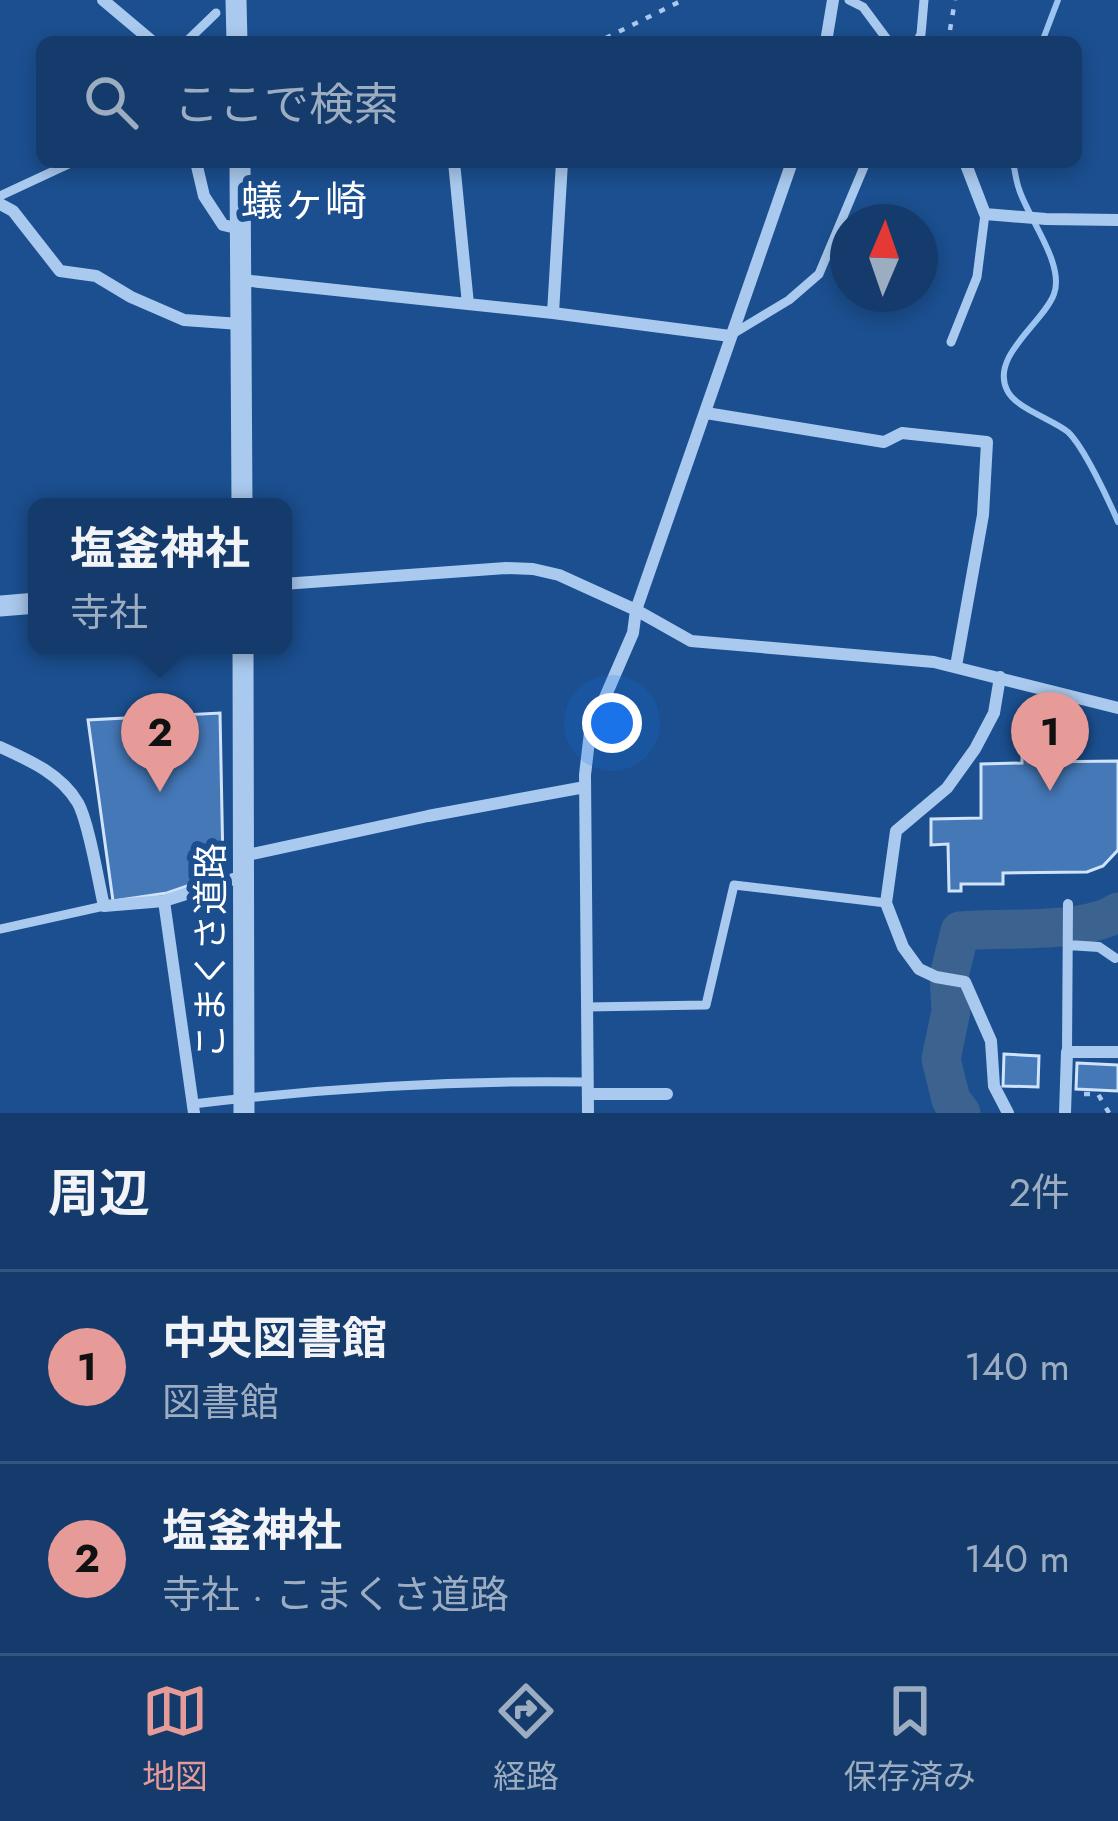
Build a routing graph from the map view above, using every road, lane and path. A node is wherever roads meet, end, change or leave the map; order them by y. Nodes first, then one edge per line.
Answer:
1 (103, 0) edge
2 (236, 0) edge
3 (683, 0) edge
4 (833, 0) edge
5 (849, 0) edge
6 (924, 0) edge
7 (956, 0) edge
8 (216, 14) dead end
9 (146, 36) edge
10 (192, 36) edge
11 (237, 36) edge
12 (611, 36) edge
13 (827, 36) edge
14 (885, 36) edge
15 (918, 36) edge
16 (946, 36) edge
17 (61, 168) edge
18 (197, 168) edge
19 (240, 168) edge
20 (455, 168) edge
21 (562, 168) edge
22 (790, 168) edge
23 (863, 168) edge
24 (967, 168) edge
25 (0, 200) edge
26 (985, 214) junction
27 (1118, 220) edge
28 (241, 230) junction
29 (241, 280) junction
30 (468, 304) junction
31 (554, 313) junction
32 (240, 325) junction
33 (730, 335) junction
34 (951, 342) dead end
35 (706, 413) junction
36 (242, 498) edge
37 (292, 583) edge
38 (636, 610) junction
39 (242, 654) edge
40 (956, 666) junction
41 (1000, 677) junction
42 (1118, 708) edge
43 (0, 747) edge
44 (585, 787) junction
45 (243, 866) junction
46 (164, 901) junction
47 (886, 903) junction
48 (1068, 904) dead end
49 (104, 906) junction
50 (0, 929) edge
51 (1068, 943) junction
52 (1115, 958) dead end
53 (586, 1007) junction
54 (1067, 1052) junction
55 (1118, 1052) edge
56 (588, 1088) junction
57 (667, 1094) dead end
58 (1066, 1094) junction
59 (244, 1106) edge
60 (194, 1109) edge
61 (588, 1113) edge
62 (1008, 1113) edge
63 (1065, 1113) edge
64 (1109, 1113) edge

1 - 9 street
2 - 11 street
3 - 12 path
4 - 13 street
5 - 14 lane
6 - 15 lane
7 - 16 path
8 - 10 lane
17 - 25 lane
18 - 28 street
19 - 28 street
20 - 30 street
21 - 31 street
22 - 33 street
23 - 33 lane
24 - 26 street
25 - 32 street
26 - 27 street
26 - 34 lane
28 - 29 street
29 - 30 street
29 - 32 street
30 - 31 street
31 - 33 street
32 - 36 street
33 - 35 street
35 - 38 street
35 - 40 street
37 - 38 street
38 - 40 street
38 - 44 street
39 - 45 street, こまくさ道路
40 - 41 street
41 - 42 street
41 - 47 street
43 - 49 street
44 - 45 street
44 - 53 street
45 - 46 street
45 - 59 street, こまくさ道路
46 - 49 street
46 - 60 street
47 - 53 lane
47 - 62 street
48 - 51 street
49 - 50 lane
51 - 52 street
51 - 54 street
53 - 56 street
54 - 55 street
54 - 58 street
56 - 57 street
56 - 59 lane
56 - 61 street
58 - 63 street
58 - 64 path
59 - 60 lane

